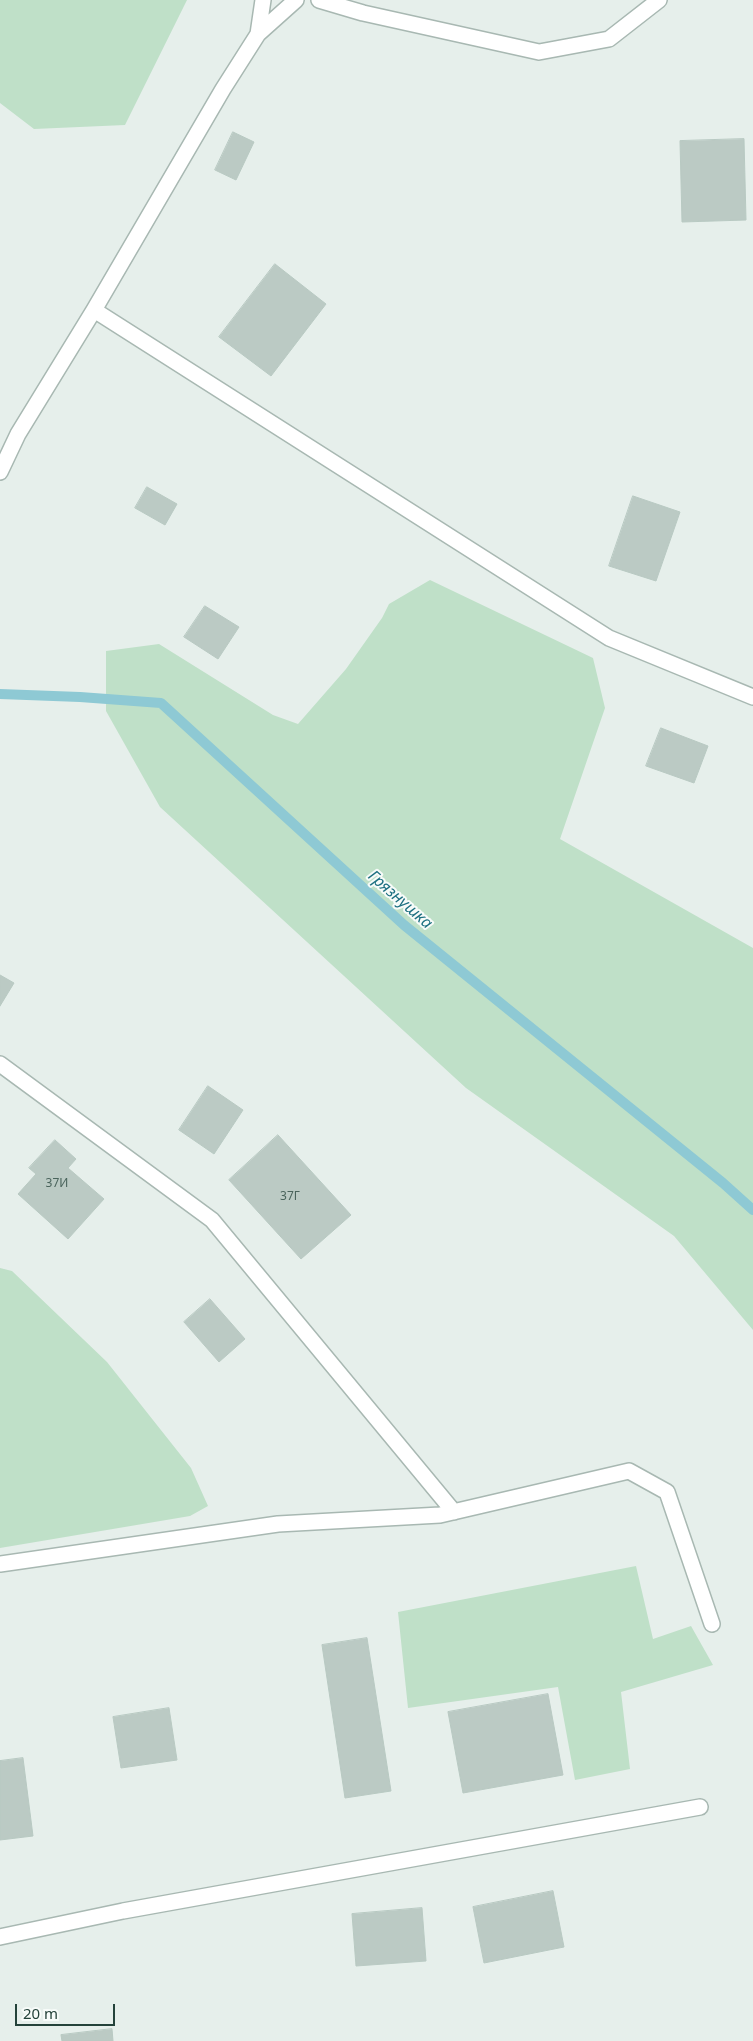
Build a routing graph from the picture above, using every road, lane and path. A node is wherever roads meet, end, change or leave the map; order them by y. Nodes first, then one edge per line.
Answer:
1 (263, 0) edge
2 (296, 0) edge
3 (319, 0) edge
4 (659, 0) edge
5 (258, 34) junction
6 (94, 310) junction
7 (0, 472) edge
8 (753, 697) edge
9 (0, 1064) edge
10 (454, 1512) junction
11 (0, 1564) edge
12 (712, 1624) dead end
13 (700, 1807) dead end
14 (0, 1937) edge

1 - 5 street
2 - 5 street
3 - 4 street
5 - 6 street
6 - 7 street
6 - 8 street
9 - 10 street
10 - 11 street
10 - 12 street
13 - 14 street

